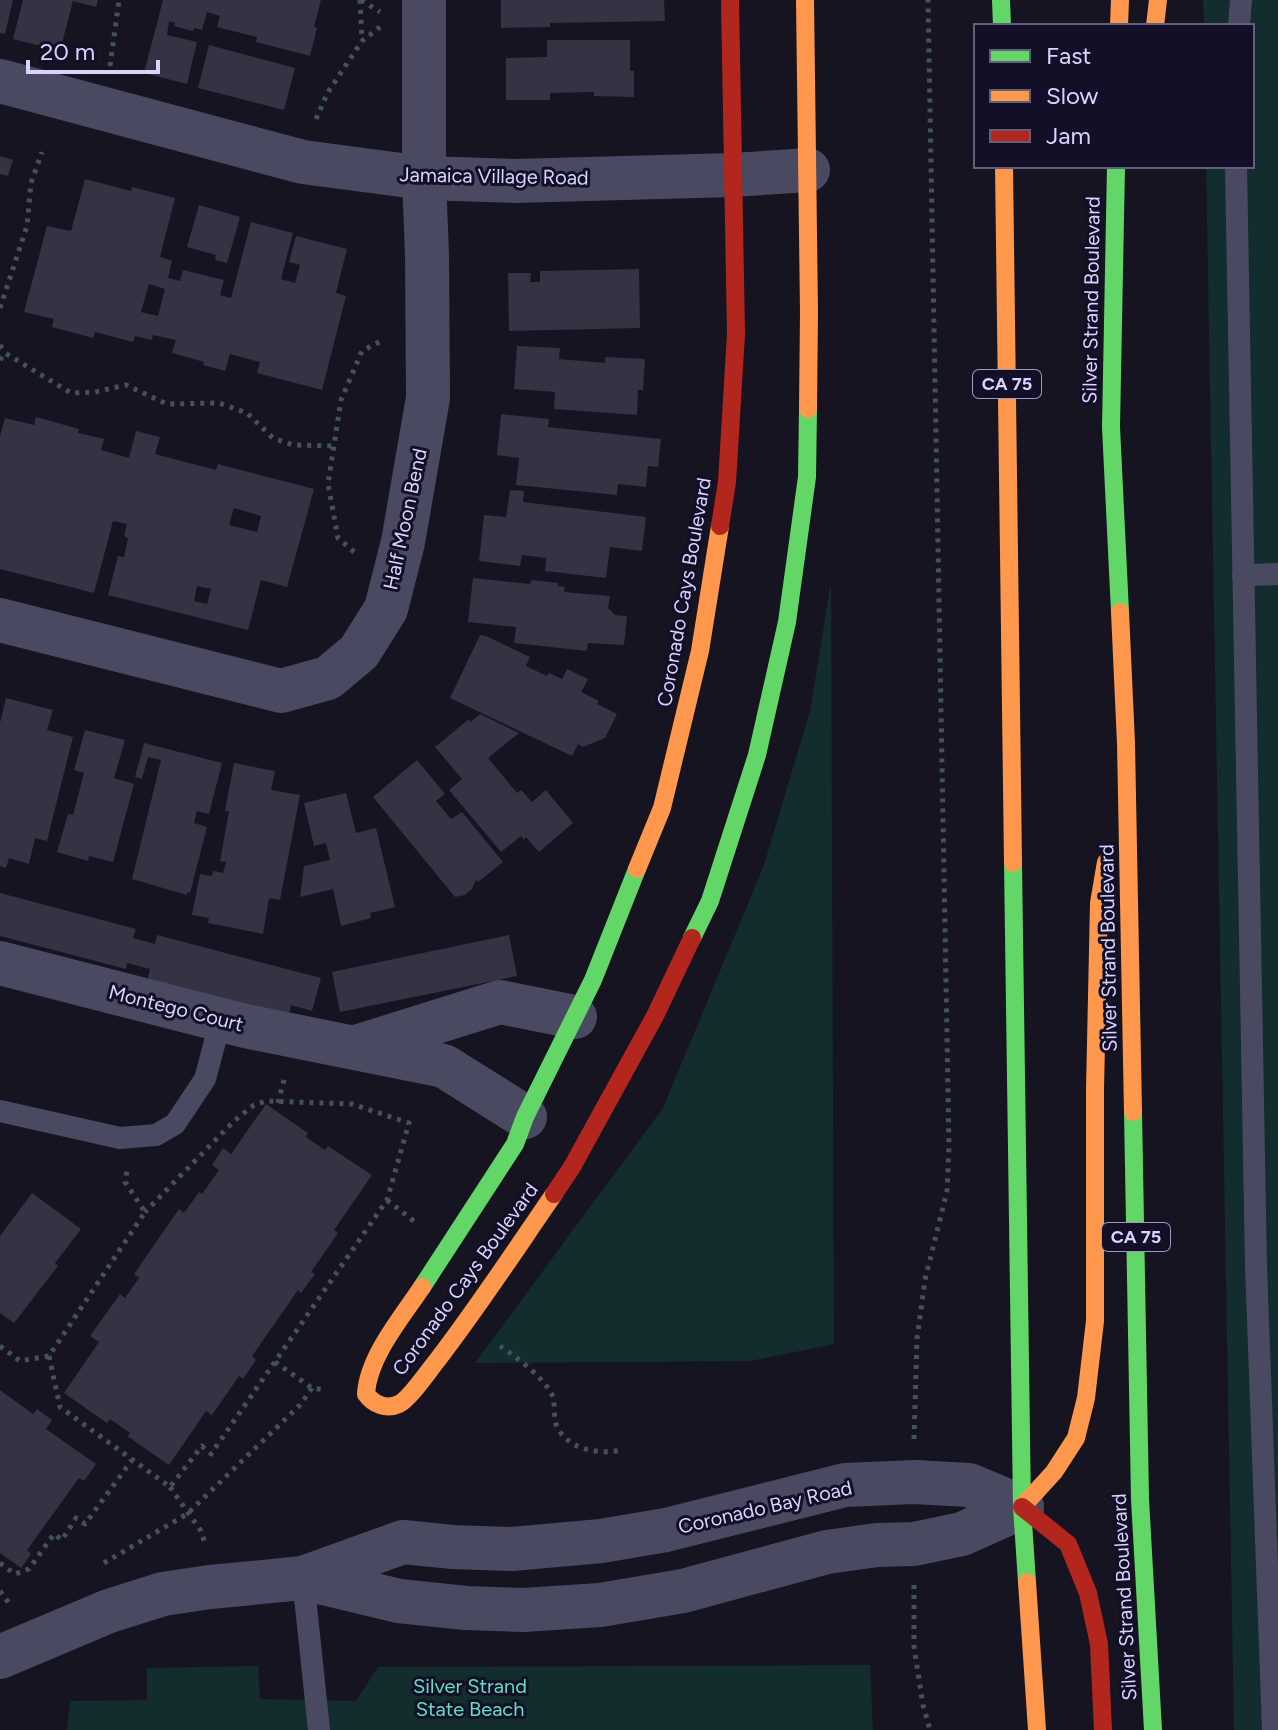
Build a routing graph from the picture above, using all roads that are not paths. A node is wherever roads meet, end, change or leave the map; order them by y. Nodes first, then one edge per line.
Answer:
1 (730, 0) edge
2 (805, 0) edge
3 (1001, 0) edge
4 (1120, 0) edge
5 (1158, 0) edge
6 (1241, 0) edge
7 (407, 9) edge
8 (1002, 24) edge
9 (1119, 24) edge
10 (1155, 24) edge
11 (1239, 24) edge
12 (0, 81) edge
13 (1004, 168) edge
14 (1116, 168) edge
15 (1236, 168) edge
16 (808, 170) junction
17 (733, 175) junction
18 (424, 178) junction
19 (1133, 227) dead end
20 (1111, 427) junction
21 (1278, 574) edge
22 (1243, 575) junction
23 (0, 620) edge
24 (1126, 743) junction
25 (0, 963) edge
26 (575, 1017) junction
27 (221, 1019) junction
28 (354, 1048) junction
29 (0, 1111) edge
30 (525, 1117) junction
31 (1267, 1265) edge
32 (1022, 1507) junction
33 (303, 1578) junction
34 (0, 1657) edge
35 (319, 1730) edge
36 (1037, 1730) edge
37 (1103, 1730) edge
38 (1153, 1730) edge
39 (1273, 1730) edge

1 - 17 main road, Coronado Cays Boulevard
2 - 16 main road, Coronado Cays Boulevard
3 - 8 main road
4 - 9 main road
5 - 10 main road
6 - 11 lane
7 - 18 street, Half Moon Bend
12 - 18 street, Jamaica Village Road
13 - 32 main road, CA 75
14 - 20 main road, Silver Strand Boulevard / CA 75
15 - 22 lane
16 - 17 street, Jamaica Village Road
16 - 30 main road, Coronado Cays Boulevard
17 - 18 street, Jamaica Village Road
17 - 26 main road, Coronado Cays Boulevard
18 - 23 street, Half Moon Bend
19 - 20 main road
20 - 24 main road, Silver Strand Boulevard / CA 75
21 - 22 lane
22 - 31 lane
24 - 32 main road
24 - 38 main road, Silver Strand Boulevard / CA 75
25 - 27 street, Montego Court
26 - 28 street, Montego Court
26 - 30 main road, Coronado Cays Boulevard
27 - 28 street, Montego Court
27 - 29 lane
28 - 30 street, Montego Court
31 - 39 lane
32 - 33 street, Coronado Bay Road
32 - 33 street, Coronado Bay Road
32 - 36 main road, CA 75
32 - 37 main road
33 - 34 street, Coronado Bay Road
33 - 35 lane

